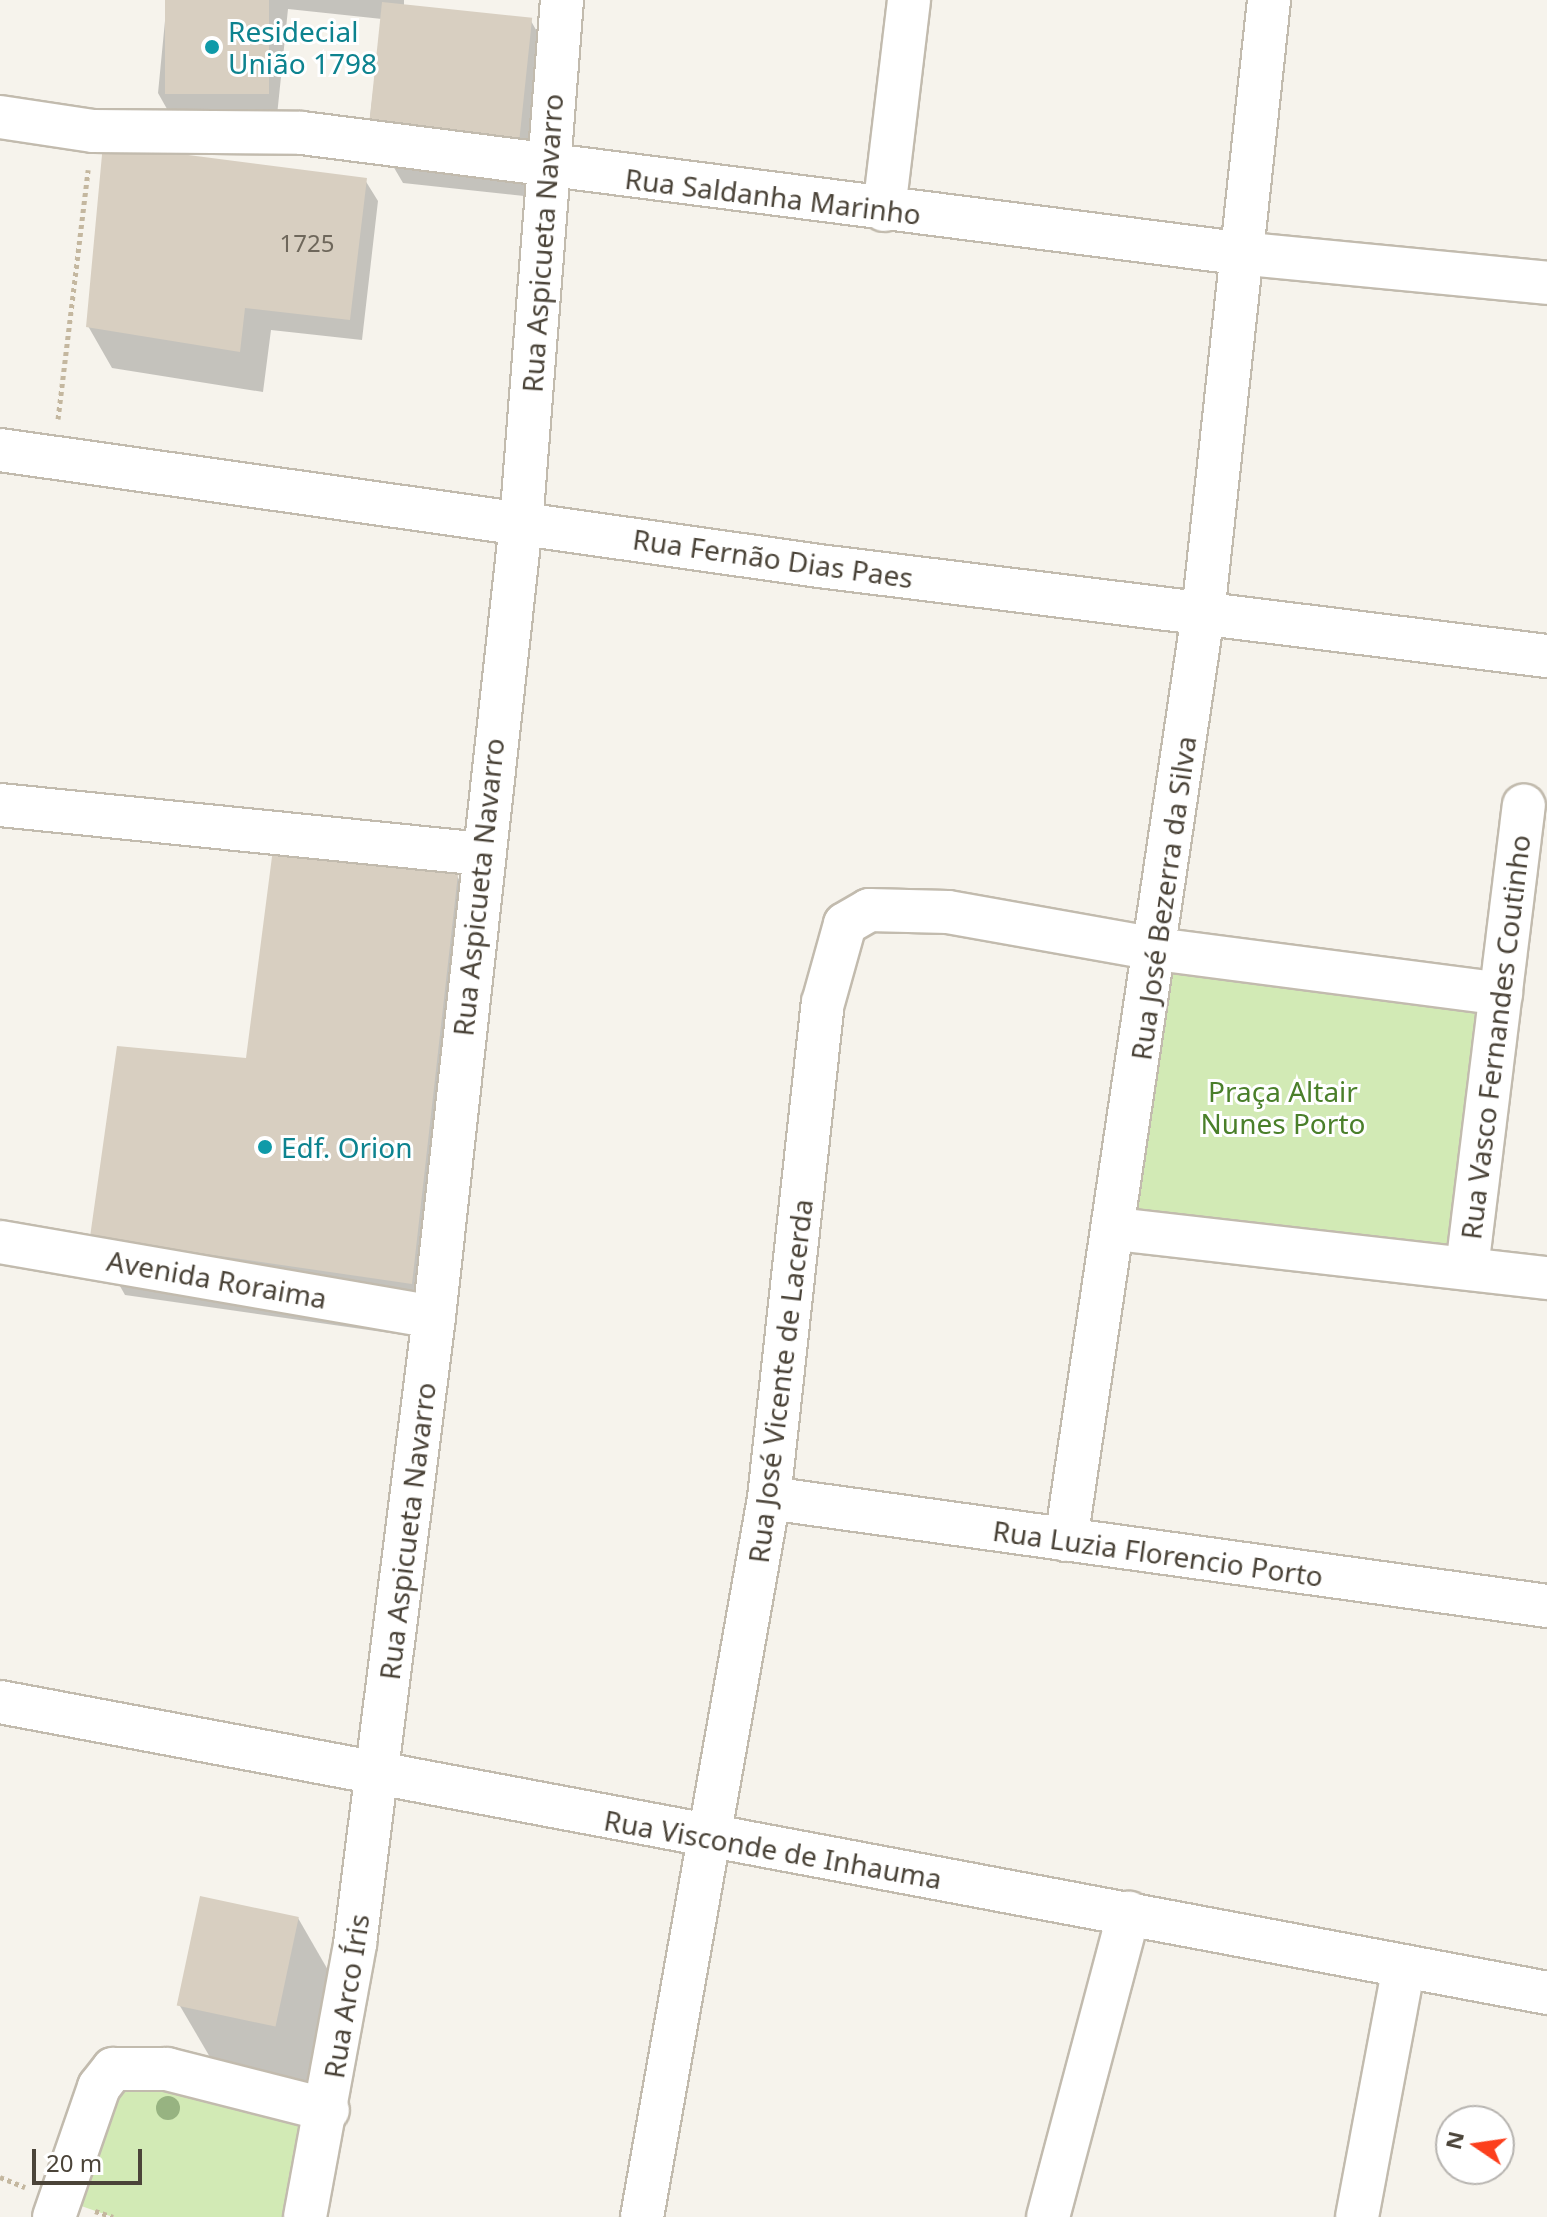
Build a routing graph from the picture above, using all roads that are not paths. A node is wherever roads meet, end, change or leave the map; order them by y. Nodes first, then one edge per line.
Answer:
1 (562, 0) edge
2 (909, 0) edge
3 (1269, 0) edge
4 (0, 117) edge
5 (545, 168) junction
6 (884, 210) junction
7 (1238, 253) junction
8 (1547, 283) edge
9 (0, 450) edge
10 (521, 524) junction
11 (1203, 614) junction
12 (1547, 656) edge
13 (0, 805) edge
14 (1524, 806) dead end
15 (480, 854) junction
16 (1156, 949) junction
17 (1501, 994) junction
18 (1116, 1229) junction
19 (0, 1242) edge
20 (1467, 1268) junction
21 (1547, 1278) edge
22 (434, 1317) junction
23 (769, 1498) junction
24 (1066, 1540) junction
25 (1547, 1606) edge
26 (0, 1702) edge
27 (376, 1773) junction
28 (711, 1839) junction
29 (1129, 1913) junction
30 (1404, 1967) junction
31 (1547, 1993) edge
32 (328, 2110) junction
33 (54, 2217) edge
34 (305, 2217) edge
35 (642, 2217) edge
36 (1048, 2217) edge
37 (1357, 2217) edge

1 - 5 street, Rua Aspicueta Navarro
2 - 6 street
3 - 7 street, Rua José Bezerra da Silva
4 - 5 street, Rua Saldanha Marinho
5 - 6 street, Rua Saldanha Marinho
5 - 10 street, Rua Aspicueta Navarro
6 - 7 street, Rua Saldanha Marinho
7 - 8 street, Rua Saldanha Marinho
7 - 11 street, Rua José Bezerra da Silva
9 - 10 street, Rua Fernão Dias Paes
10 - 11 street, Rua Fernão Dias Paes
10 - 15 street, Rua Aspicueta Navarro
11 - 12 street, Rua Fernão Dias Paes
11 - 16 street, Rua José Bezerra da Silva
13 - 15 street
14 - 17 street, Rua Vasco Fernandes Coutinho
15 - 22 street, Rua Aspicueta Navarro
16 - 17 street
16 - 18 street, Rua José Bezerra da Silva
16 - 23 street, Rua José Vicente de Lacerda
17 - 20 street, Rua Vasco Fernandes Coutinho
18 - 20 street
18 - 24 street, Rua José Bezerra da Silva
19 - 22 street, Avenida Roraima
20 - 21 street
22 - 27 street, Rua Aspicueta Navarro
23 - 24 street, Rua Luzia Florencio Porto
23 - 28 street, Rua José Vicente de Lacerda
24 - 25 street, Rua Luzia Florencio Porto
26 - 27 street, Rua Visconde de Inhauma
27 - 28 street, Rua Visconde de Inhauma
27 - 32 street, Rua Arco Íris
28 - 29 street, Rua Visconde de Inhauma
28 - 35 street, Rua José Vicente de Lacerda
29 - 30 street, Rua Visconde de Inhauma
29 - 36 street
30 - 31 street, Rua Visconde de Inhauma
30 - 37 street
32 - 33 street
32 - 34 street, Rua Arco Íris

